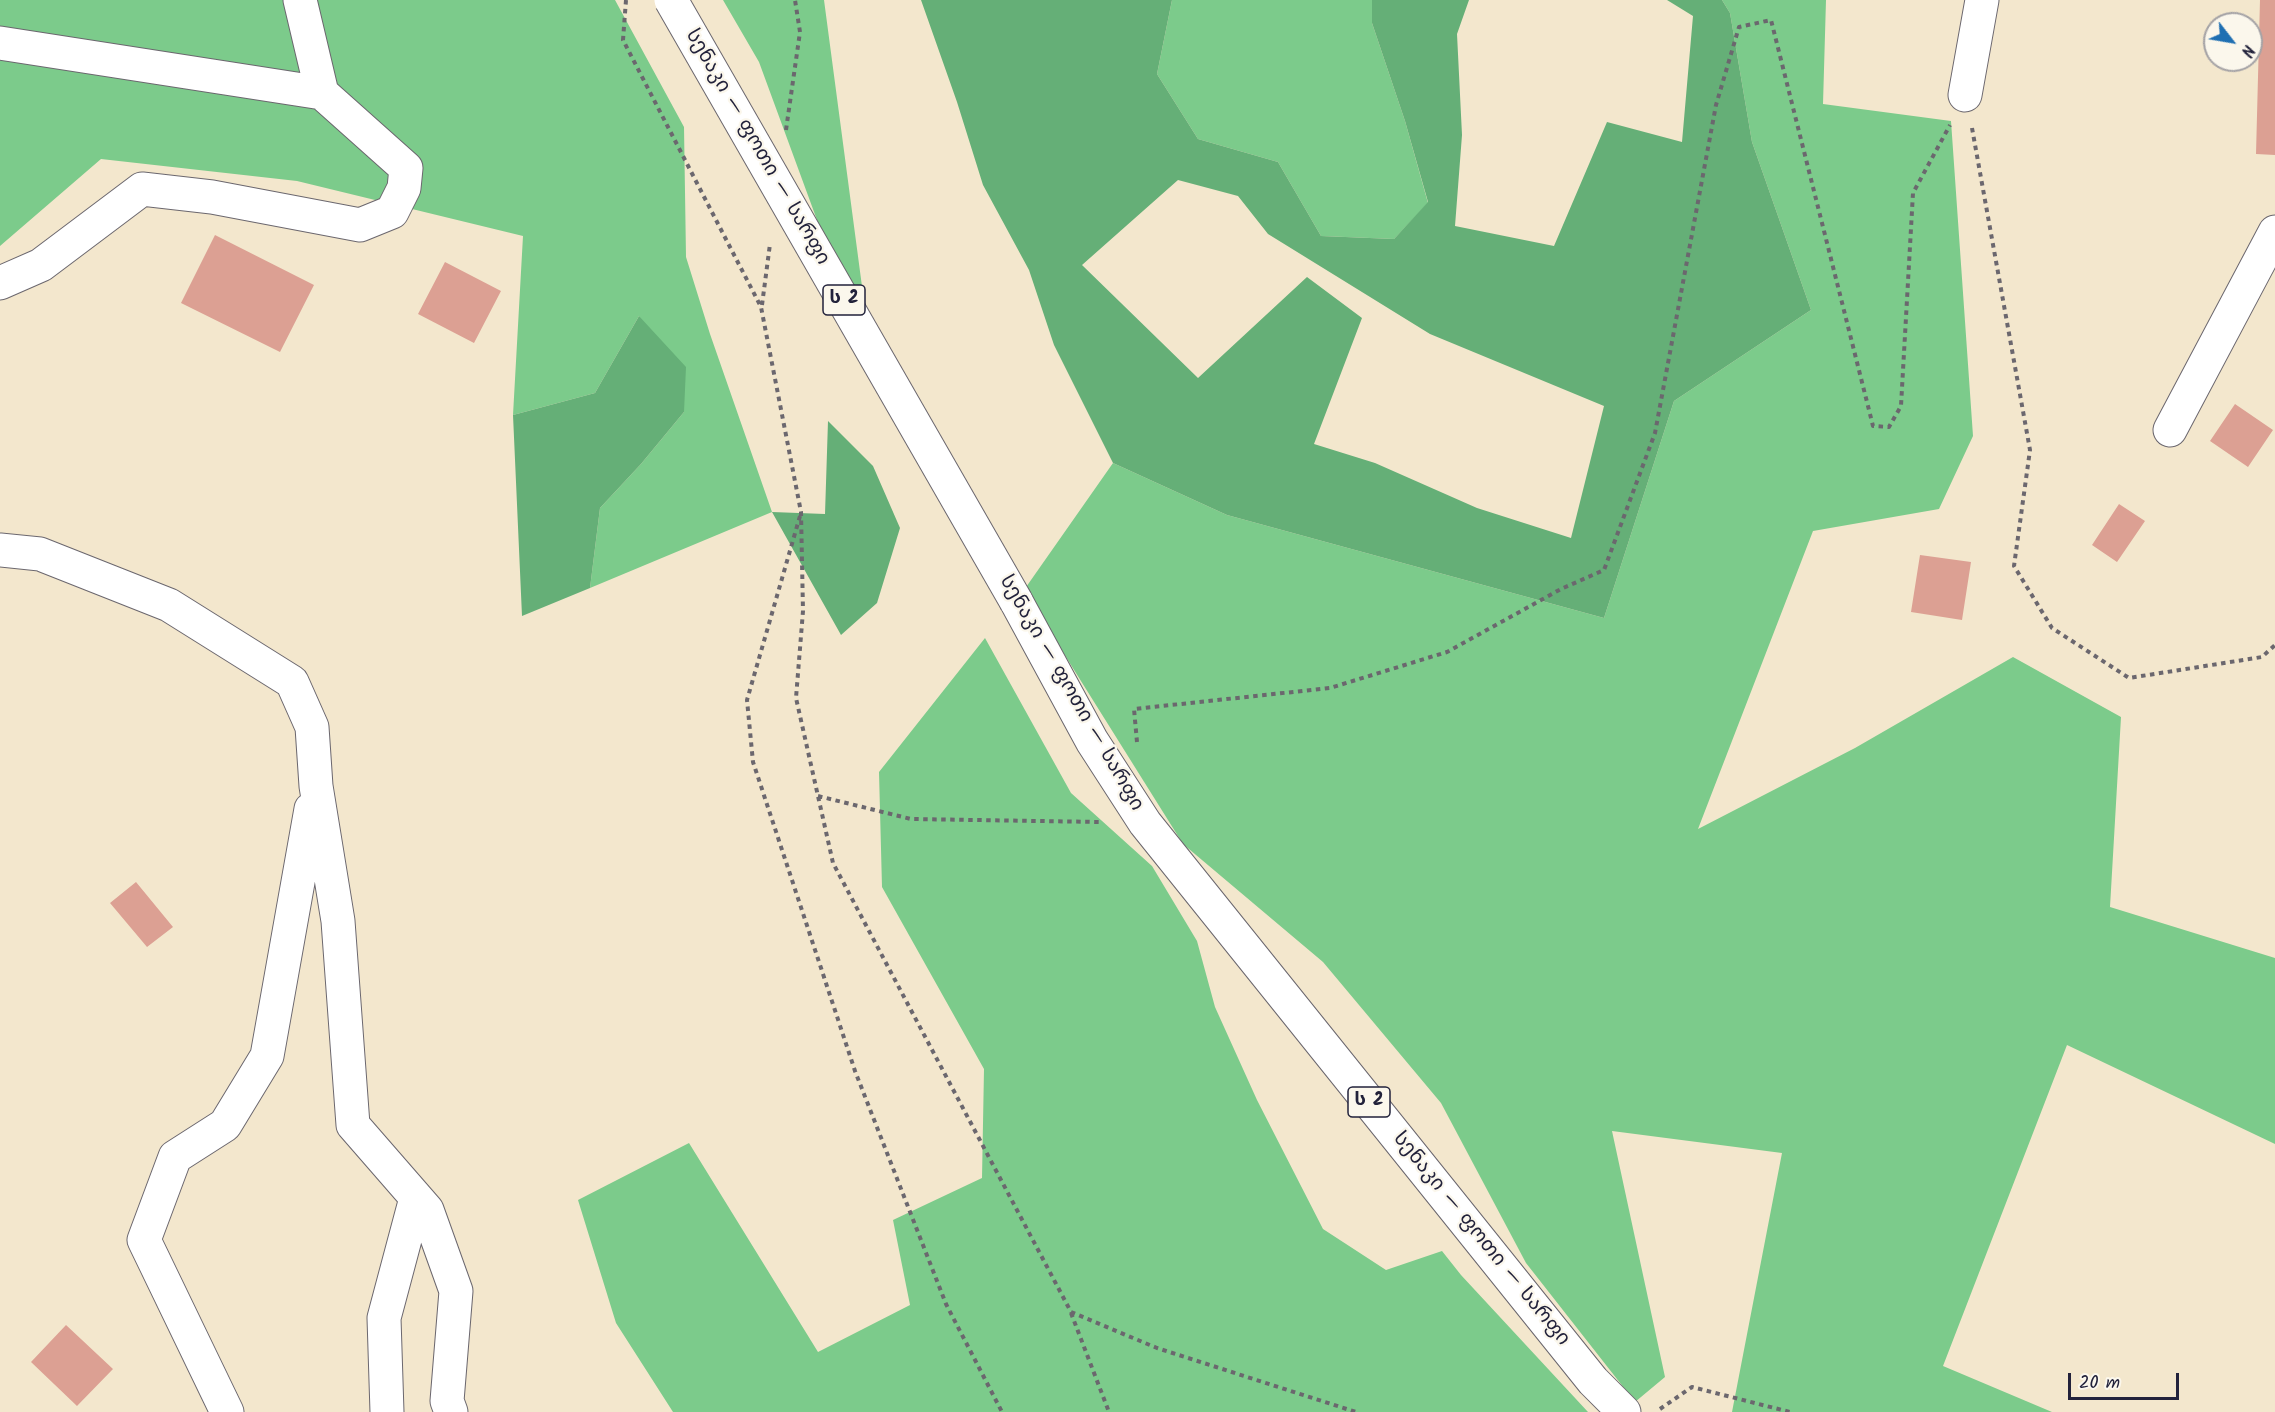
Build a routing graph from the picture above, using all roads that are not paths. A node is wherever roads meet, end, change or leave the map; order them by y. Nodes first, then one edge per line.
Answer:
1 (300, 0) edge
2 (670, 0) edge
3 (1982, 0) edge
4 (0, 43) edge
5 (322, 93) junction
6 (1965, 95) road end
7 (2275, 232) edge
8 (0, 283) edge
9 (2170, 430) dead end
10 (0, 550) edge
11 (316, 786) junction
12 (416, 1198) junction
13 (227, 1412) edge
14 (387, 1412) edge
15 (452, 1412) edge
16 (1624, 1412) edge

1 - 5 main road
2 - 16 main road, სენაკი — ფოთი — სარფი / ს 2, bridge
3 - 6 main road
4 - 5 main road
5 - 8 main road
7 - 9 main road
10 - 11 main road
11 - 12 main road
11 - 13 main road
12 - 14 main road
12 - 15 main road

